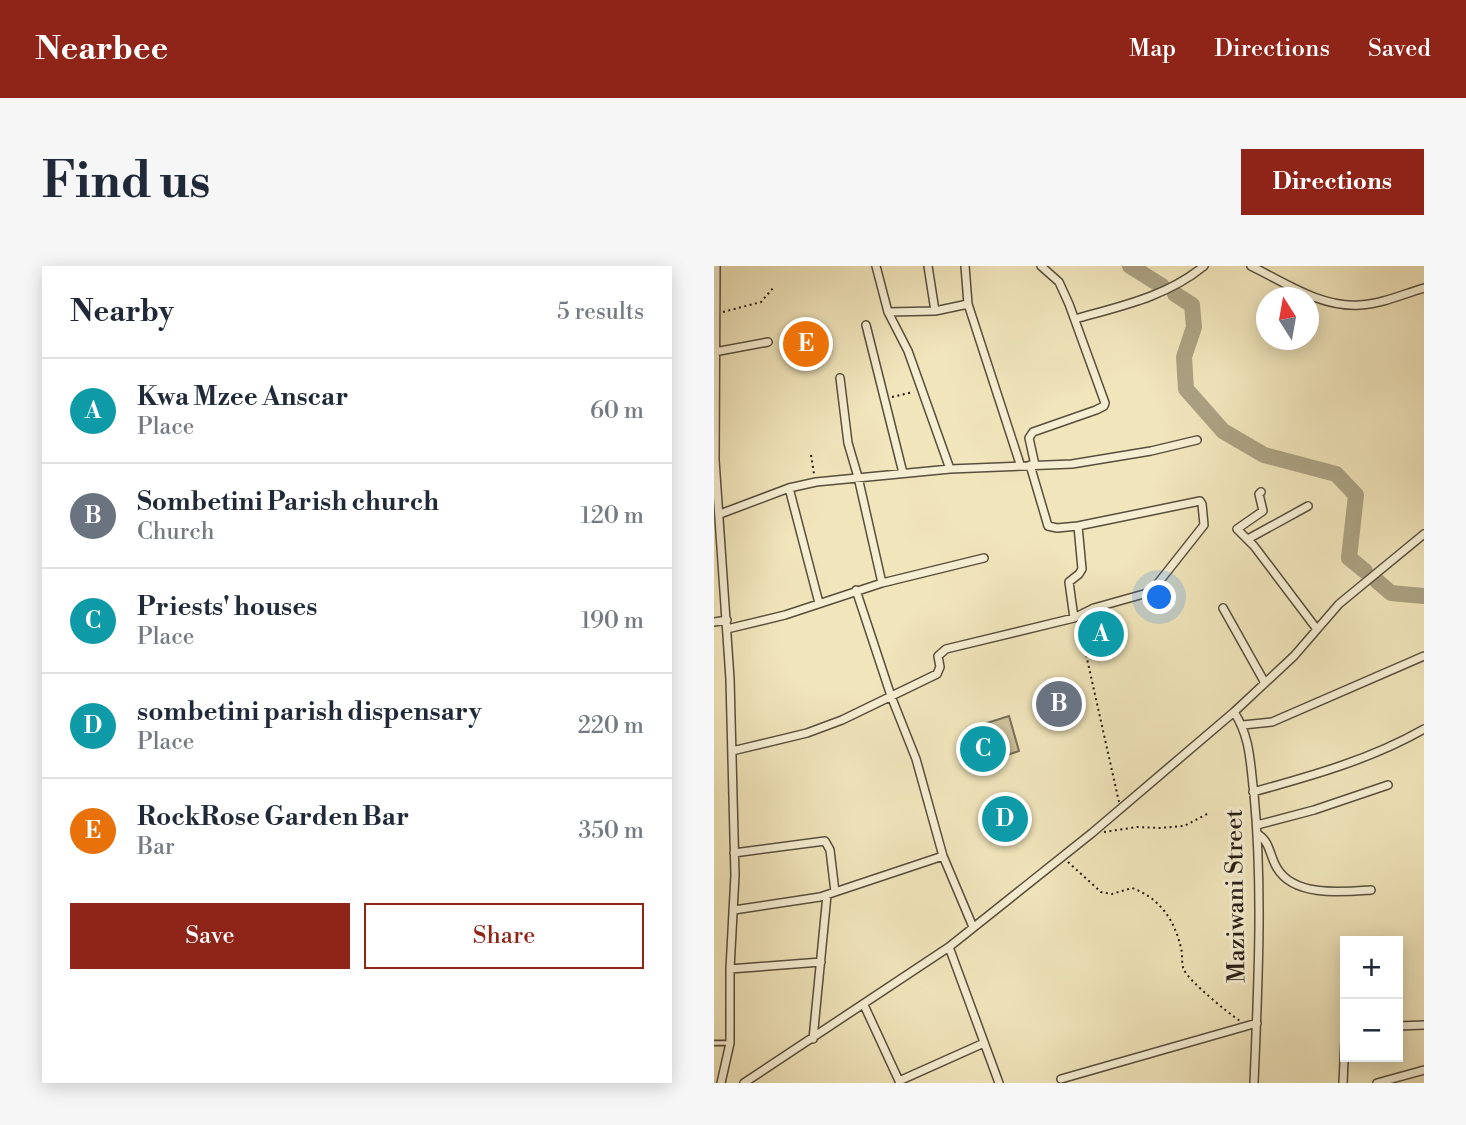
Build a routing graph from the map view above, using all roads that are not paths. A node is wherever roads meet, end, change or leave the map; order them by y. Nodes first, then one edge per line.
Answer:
1 (876, 266) edge
2 (928, 266) edge
3 (965, 266) edge
4 (1041, 266) edge
5 (1204, 266) edge
6 (1251, 266) edge
7 (715, 267) edge
8 (1424, 288) edge
9 (968, 304) junction
10 (935, 311) junction
11 (888, 312) junction
12 (715, 313) edge
13 (1075, 319) junction
14 (866, 325) dead end
15 (768, 342) dead end
16 (715, 351) edge
17 (840, 378) dead end
18 (1197, 440) dead end
19 (715, 460) edge
20 (1020, 464) junction
21 (1032, 465) junction
22 (950, 469) junction
23 (903, 473) junction
24 (858, 477) junction
25 (789, 488) junction
26 (1261, 492) dead end
27 (1308, 506) dead end
28 (720, 514) junction
29 (1078, 526) junction
30 (1424, 534) edge
31 (1248, 540) junction
32 (984, 558) dead end
33 (882, 583) junction
34 (856, 590) junction
35 (820, 603) junction
36 (1223, 608) dead end
37 (1076, 617) junction
38 (727, 620) junction
39 (714, 622) edge
40 (1316, 628) junction
41 (727, 629) junction
42 (1424, 656) edge
43 (1265, 683) junction
44 (891, 696) junction
45 (1234, 712) junction
46 (1243, 725) junction
47 (1424, 729) edge
48 (732, 751) junction
49 (1388, 785) dead end
50 (1253, 792) junction
51 (1257, 825) junction
52 (1259, 835) junction
53 (734, 853) junction
54 (943, 856) junction
55 (1371, 890) dead end
56 (835, 892) junction
57 (827, 895) junction
58 (734, 910) junction
59 (973, 927) junction
60 (949, 947) junction
61 (821, 962) junction
62 (730, 969) junction
63 (864, 1005) junction
64 (1256, 1023) junction
65 (1424, 1025) edge
66 (1403, 1026) edge
67 (813, 1039) junction
68 (714, 1043) edge
69 (730, 1043) junction
70 (984, 1043) junction
71 (1344, 1062) edge
72 (1424, 1070) edge
73 (1061, 1079) dead end
74 (900, 1082) edge
75 (721, 1083) edge
76 (744, 1083) edge
77 (999, 1083) edge
78 (1254, 1083) edge
79 (1343, 1083) edge
80 (1377, 1083) edge

1 - 11 street
2 - 10 street
3 - 9 street
4 - 13 street
5 - 13 street
6 - 8 street
7 - 12 street
9 - 10 street
9 - 20 street
10 - 11 street
11 - 22 street
12 - 16 street
13 - 21 street
14 - 23 street
15 - 16 street
16 - 19 street
17 - 24 street
18 - 21 street
19 - 28 street
20 - 21 street
20 - 22 street
21 - 29 street
22 - 23 street
23 - 24 street
24 - 25 street
24 - 33 street
25 - 28 street
25 - 35 street
26 - 31 street
27 - 31 street
28 - 38 street
29 - 37 street
29 - 37 street
30 - 40 street
31 - 40 street
32 - 33 street
33 - 34 street
34 - 35 street
34 - 44 street
35 - 41 street
36 - 43 street
37 - 44 street
38 - 39 street
38 - 41 street
40 - 43 street
41 - 48 street
42 - 46 street
43 - 45 street
44 - 48 street
44 - 54 street
45 - 46 street, Maziwani Street
45 - 59 street
46 - 50 street, Maziwani Street
47 - 50 street
48 - 53 street
49 - 51 street
50 - 51 street, Maziwani Street
51 - 52 street, Maziwani Street
52 - 55 street
52 - 64 street, Maziwani Street
53 - 56 street
53 - 58 street
54 - 56 street
54 - 59 street
56 - 57 street
57 - 58 street
57 - 61 street
58 - 62 street
59 - 60 street
60 - 63 street
60 - 70 street
61 - 62 street
61 - 67 street
62 - 69 street
63 - 67 street
63 - 74 street
64 - 73 street
64 - 78 street, Maziwani Street
65 - 66 street
67 - 76 street
68 - 69 lane
69 - 75 street
70 - 74 street
70 - 77 street
71 - 79 street
72 - 80 street

